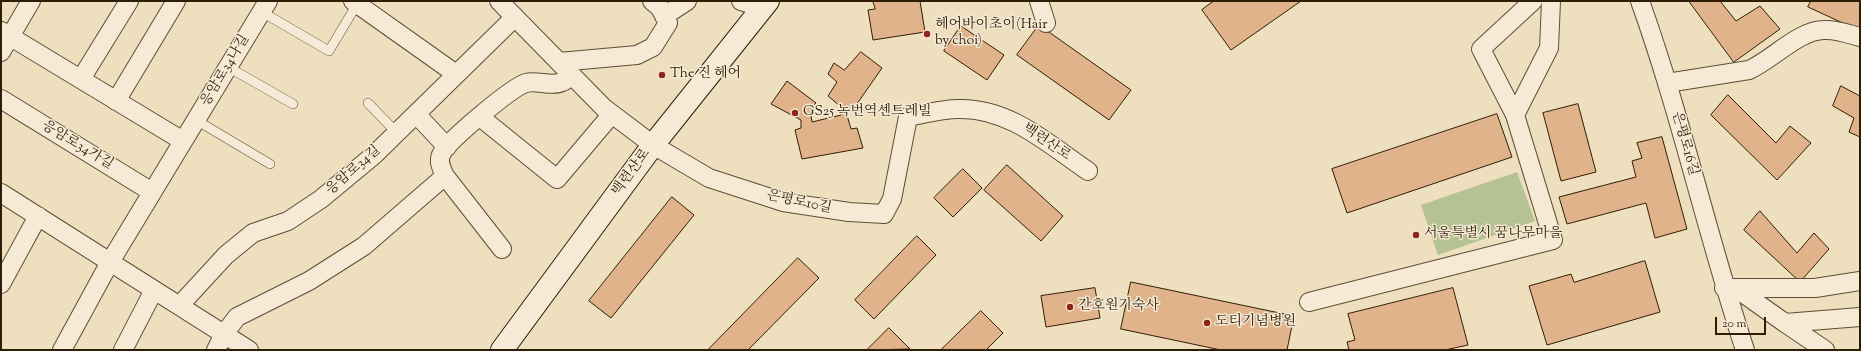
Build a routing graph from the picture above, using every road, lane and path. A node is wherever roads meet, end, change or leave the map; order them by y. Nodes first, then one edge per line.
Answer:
1 (32, 1) edge
2 (129, 1) edge
3 (176, 1) edge
4 (499, 1) edge
5 (652, 1) edge
6 (687, 1) edge
7 (741, 1) edge
8 (1039, 1) edge
9 (1533, 1) edge
10 (1551, 1) edge
11 (1640, 1) edge
12 (355, 2) edge
13 (765, 5) edge
14 (265, 6) edge
15 (664, 16) junction
16 (515, 17) junction
17 (1046, 23) dead end
18 (1860, 37) edge
19 (4, 40) edge
20 (559, 62) junction
21 (228, 67) junction
22 (456, 74) junction
23 (572, 75) junction
24 (81, 79) junction
25 (1667, 83) junction
26 (1, 99) edge
27 (116, 100) junction
28 (368, 103) dead end
29 (293, 104) dead end
30 (416, 114) junction
31 (612, 114) junction
32 (1515, 115) junction
33 (480, 117) junction
34 (908, 117) joint
35 (196, 120) junction
36 (397, 133) junction
37 (184, 141) junction
38 (653, 145) junction
39 (447, 147) junction
40 (270, 164) dead end
41 (1088, 172) dead end
42 (445, 176) junction
43 (1, 192) edge
44 (152, 192) junction
45 (38, 216) junction
46 (502, 249) dead end
47 (110, 262) junction
48 (1860, 281) edge
49 (1, 284) edge
50 (1724, 288) junction
51 (154, 290) junction
52 (1309, 302) dead end
53 (179, 306) junction
54 (1860, 318) edge
55 (1785, 323) junction
56 (224, 334) junction
57 (62, 350) edge
58 (123, 350) edge
59 (216, 350) edge
60 (249, 350) edge
61 (502, 350) edge
62 (1745, 350) edge
63 (1824, 350) edge

1 - 19 street
2 - 24 street
3 - 27 street
4 - 16 street, 은평로10길
5 - 15 street
6 - 15 street
7 - 13 street
8 - 17 street
9 - 32 street
10 - 32 street
11 - 25 street, 은평로16길
12 - 14 lane
12 - 22 street
13 - 38 main road, 백련산로
14 - 21 street, 응암로34나길
15 - 20 street
16 - 20 street, 은평로10길
16 - 22 street, 응암로34길
18 - 25 street
19 - 24 street
20 - 23 street, 은평로10길
21 - 29 lane
21 - 35 street, 응암로34나길
22 - 30 street, 응암로34길
23 - 31 street, 은평로10길
23 - 33 street
24 - 27 street
25 - 50 street, 은평로16길
26 - 44 street, 응암로34가길
27 - 37 street
28 - 36 lane
30 - 36 street, 응암로34길
30 - 39 street
31 - 33 street
31 - 38 street, 은평로10길
32 - 52 street
33 - 39 street
34 - 38 street, 은평로10길
34 - 41 street, 백련산로
35 - 37 street, 응암로34나길
35 - 40 lane
36 - 53 street, 응암로34길
37 - 44 street, 응암로34나길
38 - 61 main road, 백련산로
39 - 42 street
42 - 46 street
42 - 56 street
43 - 45 street
44 - 47 street, 응암로34나길
45 - 47 street
45 - 49 street
47 - 51 street
47 - 57 street
48 - 50 street
50 - 55 street
50 - 62 street, 은평로16길
51 - 53 street
51 - 58 street
53 - 56 street
54 - 55 street
55 - 63 street
56 - 59 street
56 - 60 street

